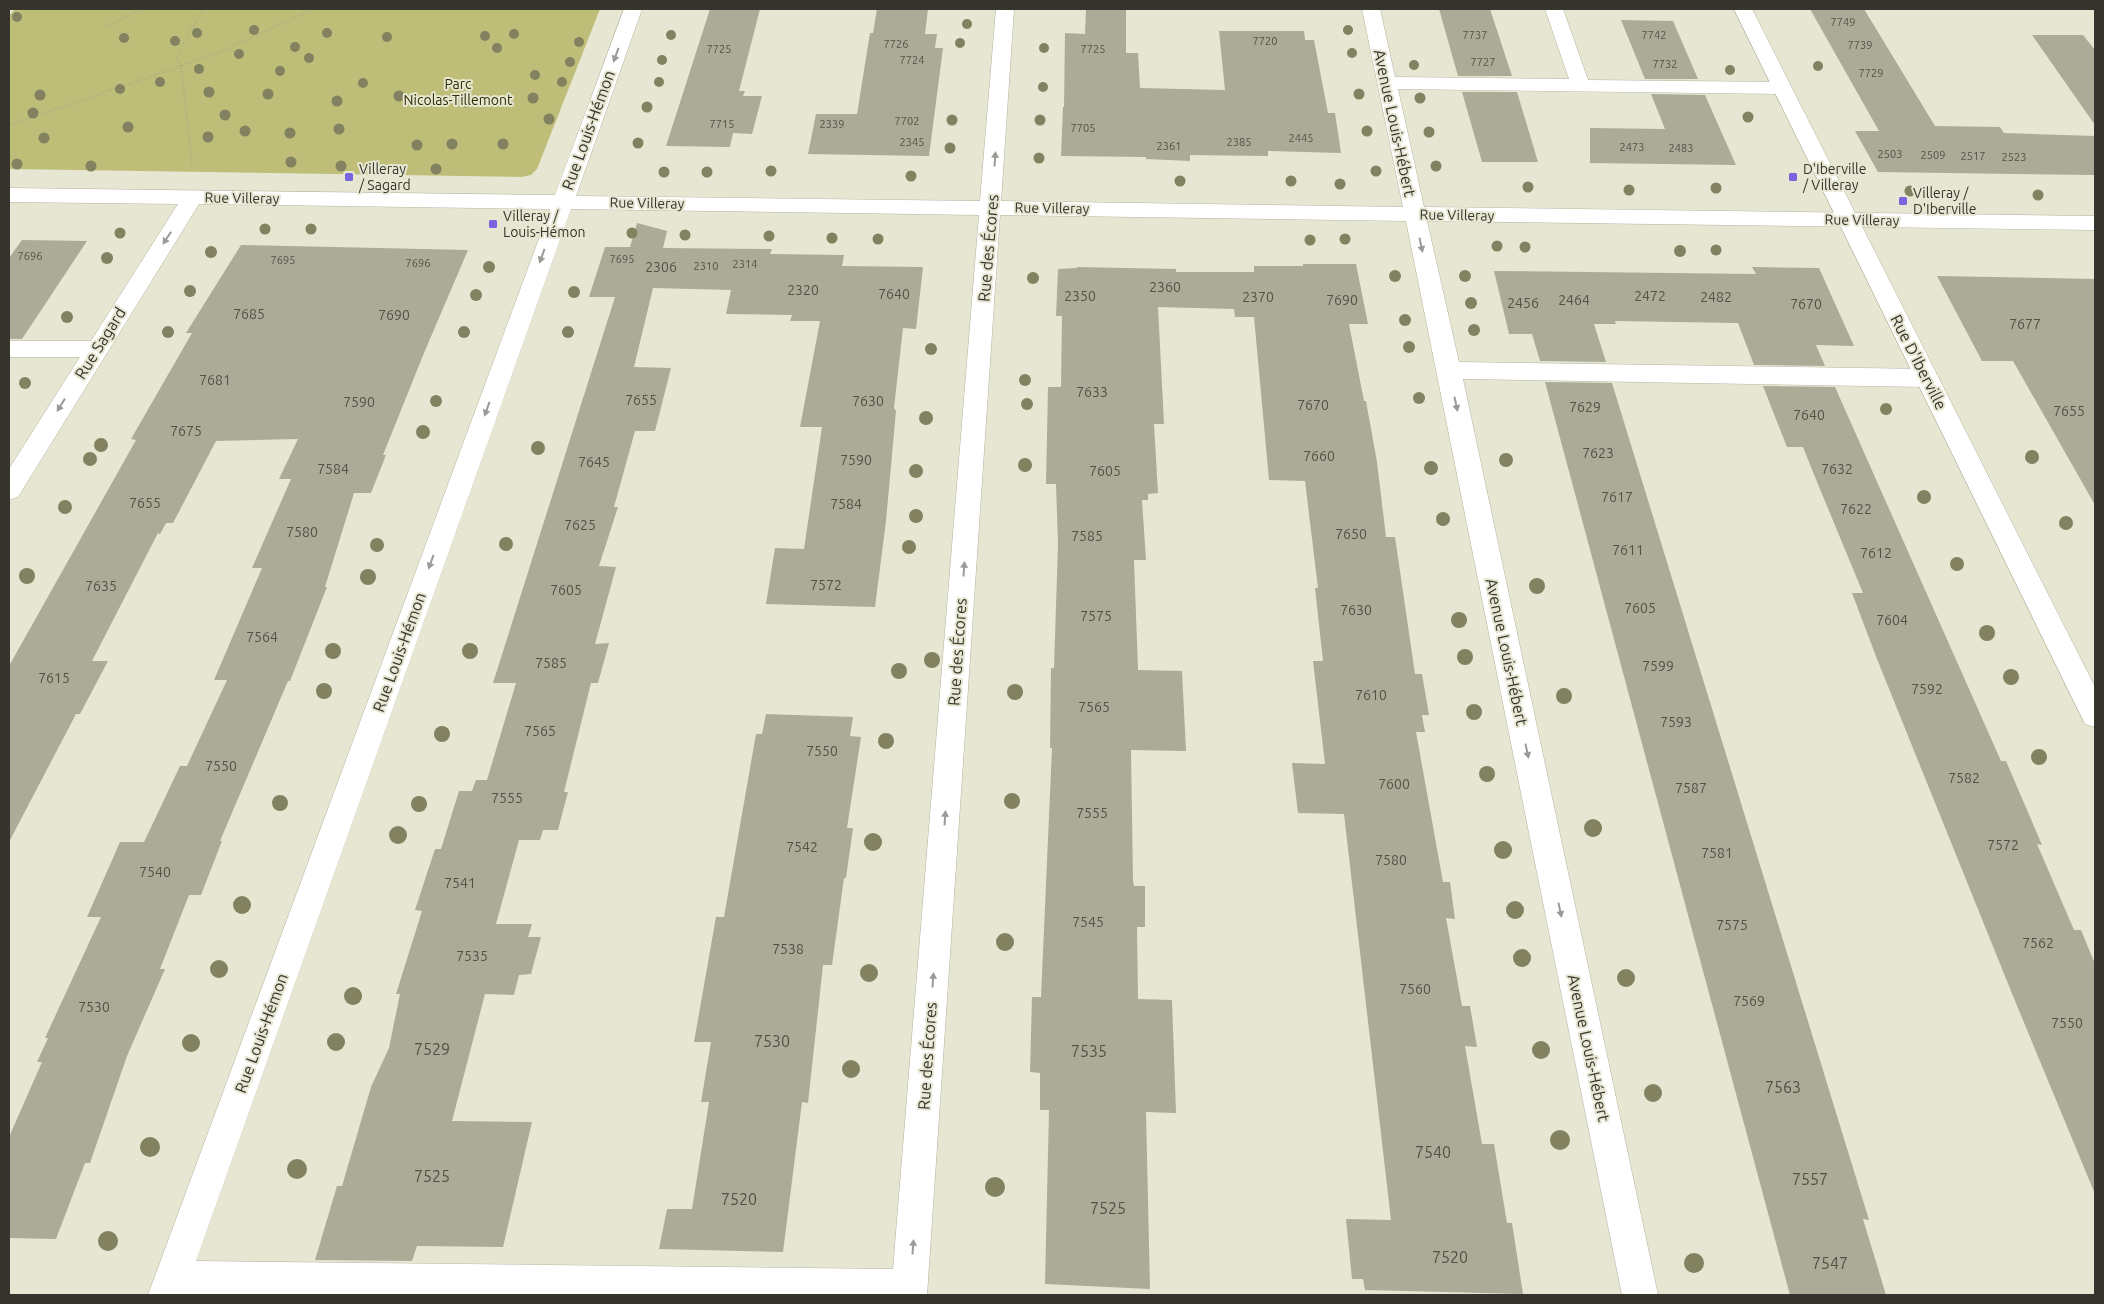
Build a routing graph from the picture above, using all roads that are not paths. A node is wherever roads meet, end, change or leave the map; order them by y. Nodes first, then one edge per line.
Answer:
1 (632, 9) edge
2 (1005, 9) edge
3 (1371, 9) edge
4 (1554, 9) edge
5 (1743, 9) edge
6 (1387, 83) junction
7 (1581, 86) junction
8 (1782, 88) junction
9 (9, 195) edge
10 (193, 197) junction
11 (562, 202) junction
12 (991, 208) junction
13 (1414, 214) junction
14 (1848, 220) junction
15 (2095, 223) edge
16 (9, 349) edge
17 (96, 349) junction
18 (1449, 370) junction
19 (1927, 378) junction
20 (9, 490) edge
21 (2095, 715) edge
22 (169, 1287) edge
23 (910, 1291) edge
24 (1640, 1295) edge

1 -> 11 street, Rue Louis-Hémon
12 -> 2 street, Rue des Écores
3 - 6 street, Avenue Louis-Hébert
4 - 7 street
5 - 8 street, Rue D'Iberville
6 - 7 street
6 - 13 street, Avenue Louis-Hébert
7 - 8 street
8 - 14 street, Rue D'Iberville
9 - 10 street, Rue Villeray
10 - 11 street, Rue Villeray
10 -> 17 street, Rue Sagard
11 - 12 street, Rue Villeray
11 -> 22 street, Rue Louis-Hémon
12 - 13 street, Rue Villeray
23 -> 12 street, Rue des Écores
13 - 14 street, Rue Villeray
13 -> 18 street, Avenue Louis-Hébert
14 - 15 street, Rue Villeray
14 - 19 street, Rue D'Iberville
16 - 17 street
17 -> 20 street, Rue Sagard
18 - 19 street
18 -> 24 street, Avenue Louis-Hébert
19 - 21 street, Rue D'Iberville
22 - 23 street

